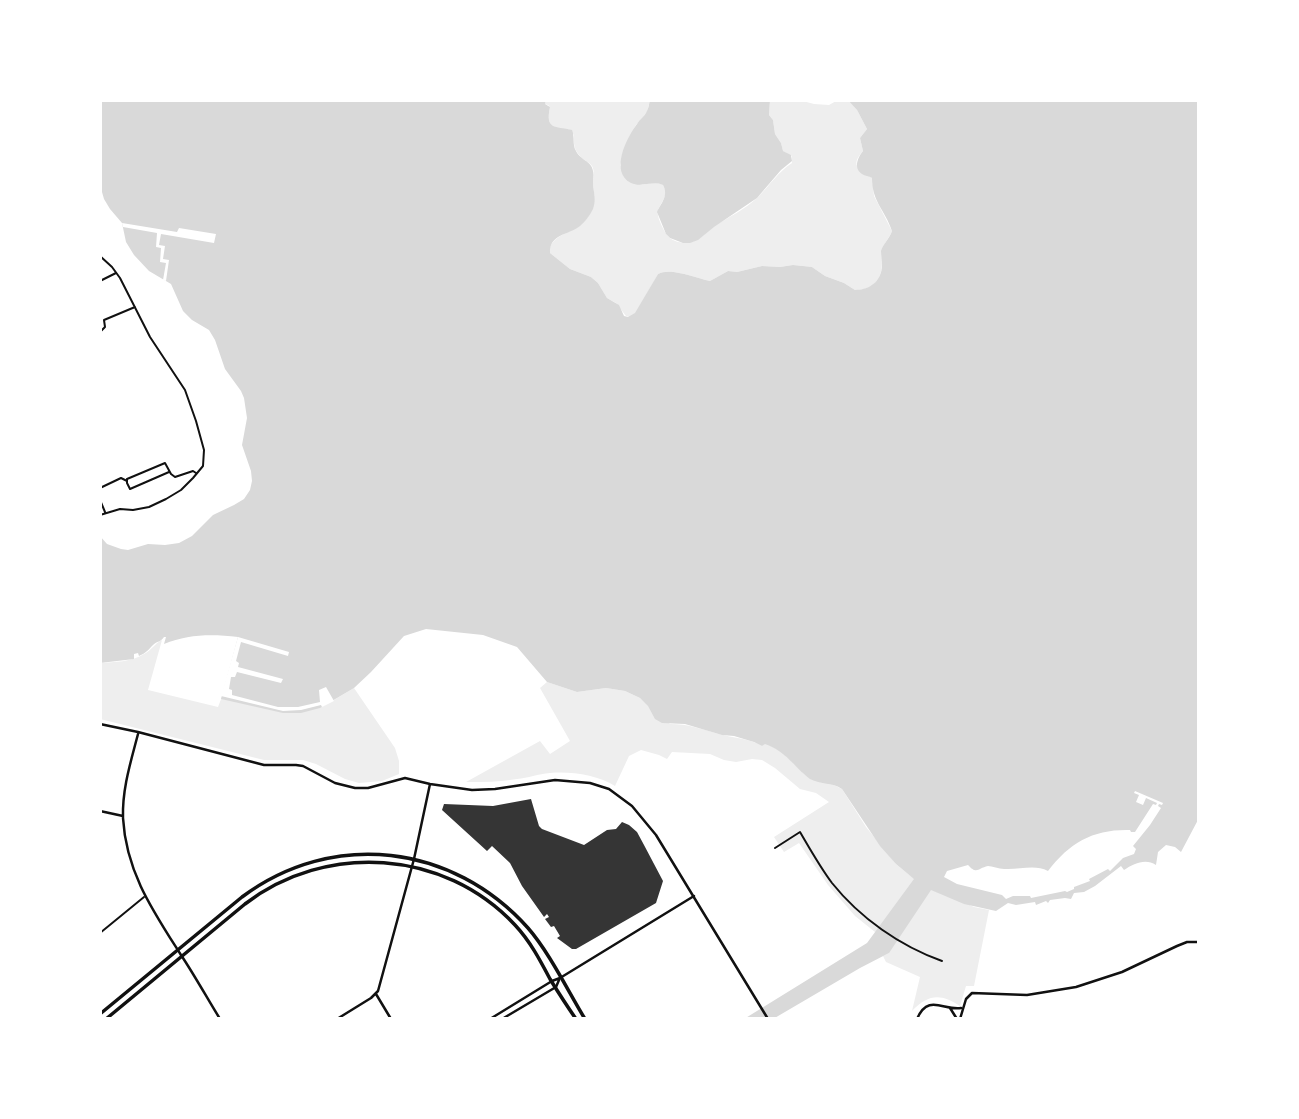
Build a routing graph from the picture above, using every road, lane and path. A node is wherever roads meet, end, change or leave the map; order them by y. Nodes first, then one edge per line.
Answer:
1 (100, 256) edge
2 (117, 273) junction
3 (100, 281) edge
4 (135, 307) junction
5 (100, 332) edge
6 (169, 472) junction
7 (197, 473) junction
8 (127, 481) junction
9 (100, 488) edge
10 (100, 500) edge
11 (105, 513) junction
12 (100, 515) edge
13 (100, 724) edge
14 (138, 732) junction
15 (430, 785) junction
16 (100, 811) edge
17 (123, 816) junction
18 (775, 848) dead end
19 (414, 859) junction
20 (412, 867) junction
21 (145, 896) junction
22 (694, 896) junction
23 (100, 933) edge
24 (1199, 942) edge
25 (178, 949) junction
26 (182, 956) junction
27 (942, 961) dead end
28 (560, 978) junction
29 (552, 981) junction
30 (555, 987) junction
31 (376, 994) junction
32 (947, 1006) junction
33 (964, 1006) junction
34 (100, 1014) edge
35 (106, 1019) edge
36 (220, 1019) edge
37 (337, 1019) edge
38 (391, 1019) edge
39 (490, 1019) edge
40 (502, 1019) edge
41 (576, 1019) edge
42 (585, 1019) edge
43 (768, 1019) edge
44 (917, 1019) edge
45 (959, 1019) edge

1 - 2 street
2 - 3 street
2 - 4 street
4 - 5 street
4 - 7 street
6 - 7 street
6 - 8 street
6 - 8 street
7 - 11 street
8 - 9 street
10 - 11 street
11 - 12 street
13 - 14 street
14 - 15 street
14 - 17 street
15 - 19 street
15 - 22 street
16 - 17 street
17 - 21 street
18 - 27 street
19 - 20 street
19 - 25 main road
19 - 28 main road
20 - 26 main road
20 - 29 main road
20 - 31 street
21 - 23 street
21 - 25 street
22 - 28 street
22 - 43 street
24 - 33 street
25 - 26 street
25 - 34 main road
26 - 35 main road
26 - 36 street
28 - 29 street
28 - 30 street
28 - 42 main road
29 - 30 main road
29 - 39 street
30 - 40 street
30 - 41 main road
31 - 37 street
31 - 38 street
32 - 33 street
32 - 44 street
32 - 45 street
33 - 45 street

